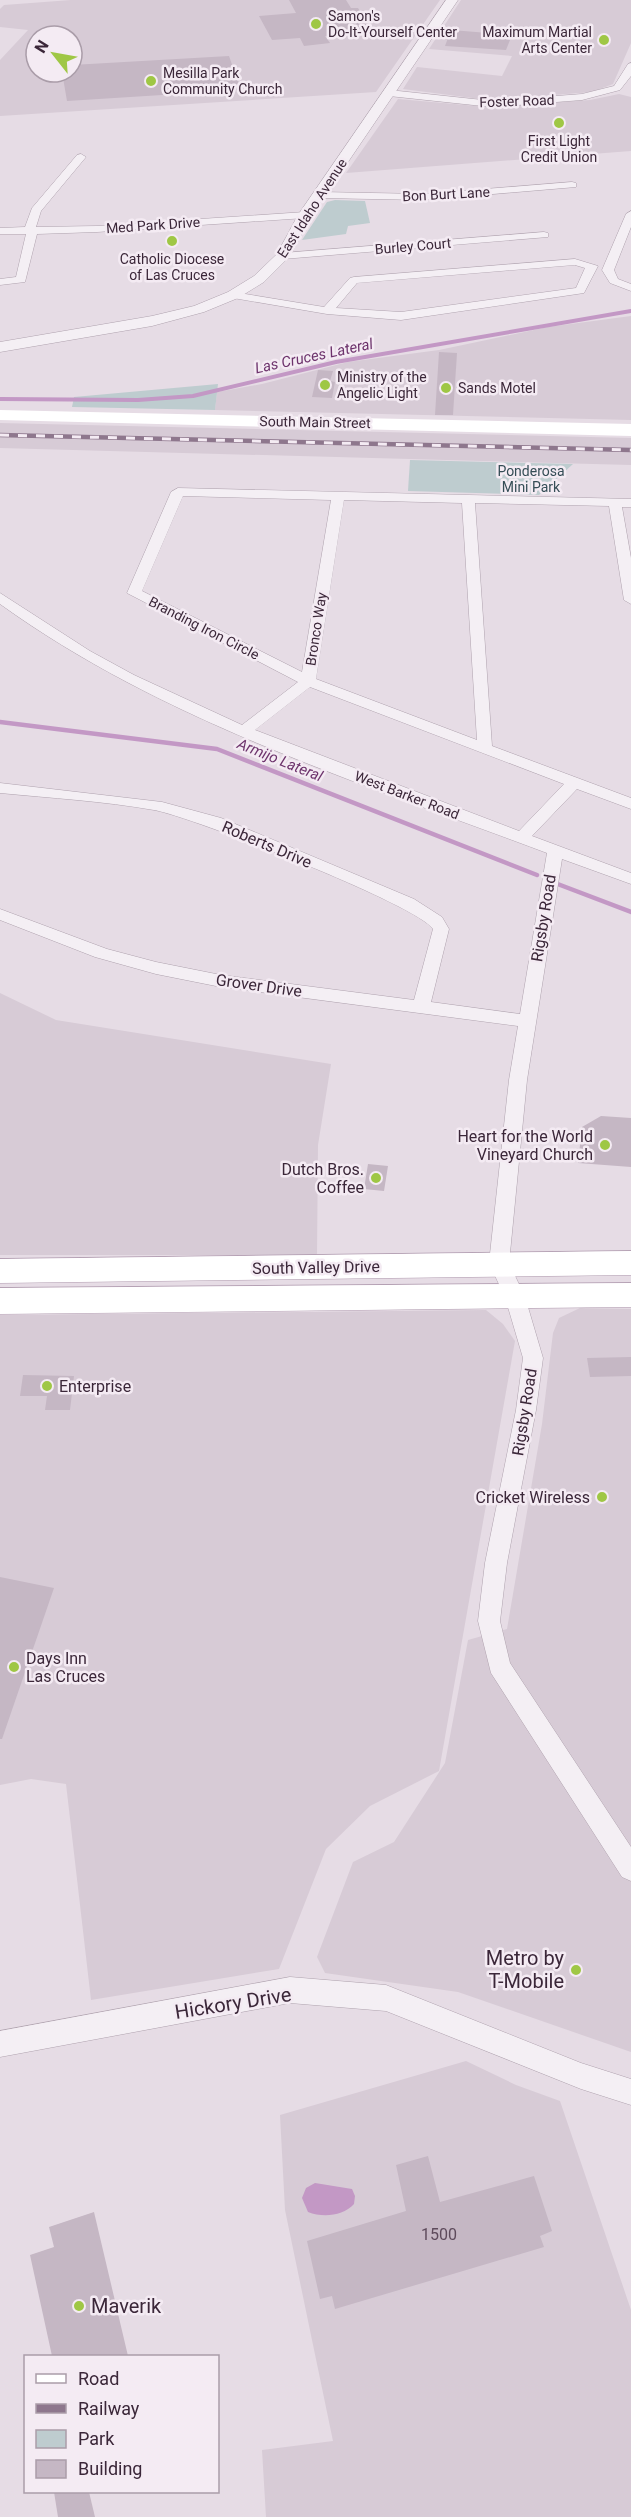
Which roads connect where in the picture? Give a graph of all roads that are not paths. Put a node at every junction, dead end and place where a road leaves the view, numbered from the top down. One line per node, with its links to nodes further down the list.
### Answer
1 (452, 0): 3 (street, East Idaho Avenue)
2 (631, 66): 3 (street, Foster Road)
3 (389, 93): 6 (street, East Idaho Avenue)
4 (81, 157): 10 (street)
5 (572, 185): 6 (street, Bon Burt Lane)
6 (320, 195): 8 (street, East Idaho Avenue)
7 (631, 214): 14 (street)
8 (305, 215): 10 (street, Med Park Drive); 12 (street, East Idaho Avenue)
9 (0, 231): 10 (street, Med Park Drive)
10 (32, 232): 13 (street)
11 (544, 235): 12 (street, Burley Court)
12 (283, 256): 15 (street, East Idaho Avenue)
13 (0, 282)
14 (631, 288)
15 (233, 296): 16 (street); 17 (street, East Idaho Avenue)
16 (327, 311): 16 (street)
17 (0, 347)
18 (0, 415): 19 (main road, South Main Street)
19 (631, 430)
20 (338, 496): 21 (street, Branding Iron Circle); 26 (street, Bronco Way); 26 (street, Branding Iron Circle)
21 (468, 500): 22 (street, Branding Iron Circle); 28 (street)
22 (615, 503): 23 (street, Branding Iron Circle); 25 (street)
23 (631, 503)
24 (0, 597): 27 (street, West Barker Road)
25 (631, 600)
26 (308, 681): 27 (street, Bronco Way); 28 (street, Branding Iron Circle)
27 (243, 732): 32 (street, West Barker Road)
28 (485, 748): 29 (street, Branding Iron Circle)
29 (574, 783): 31 (street, Branding Iron Circle); 32 (street)
30 (0, 788): 36 (street, Roberts Drive)
31 (631, 804)
32 (521, 838): 33 (street, West Barker Road)
33 (555, 850): 34 (street, West Barker Road); 37 (street, Rigsby Road)
34 (631, 879)
35 (0, 914): 36 (street, Grover Drive)
36 (421, 1006): 37 (street, Grover Drive)
37 (527, 1021): 38 (street, Rigsby Road)
38 (499, 1263): 39 (main road, South Valley Drive); 40 (main road, South Valley Drive); 42 (street, Rigsby Road)
39 (631, 1263)
40 (0, 1271)
41 (631, 1295): 42 (main road, South Valley Drive)
42 (515, 1298): 43 (main road, South Valley Drive); 44 (street, Rigsby Road)
43 (0, 1300)
44 (631, 1869)
45 (0, 2044): 46 (street, Hickory Drive)
46 (629, 2090)

